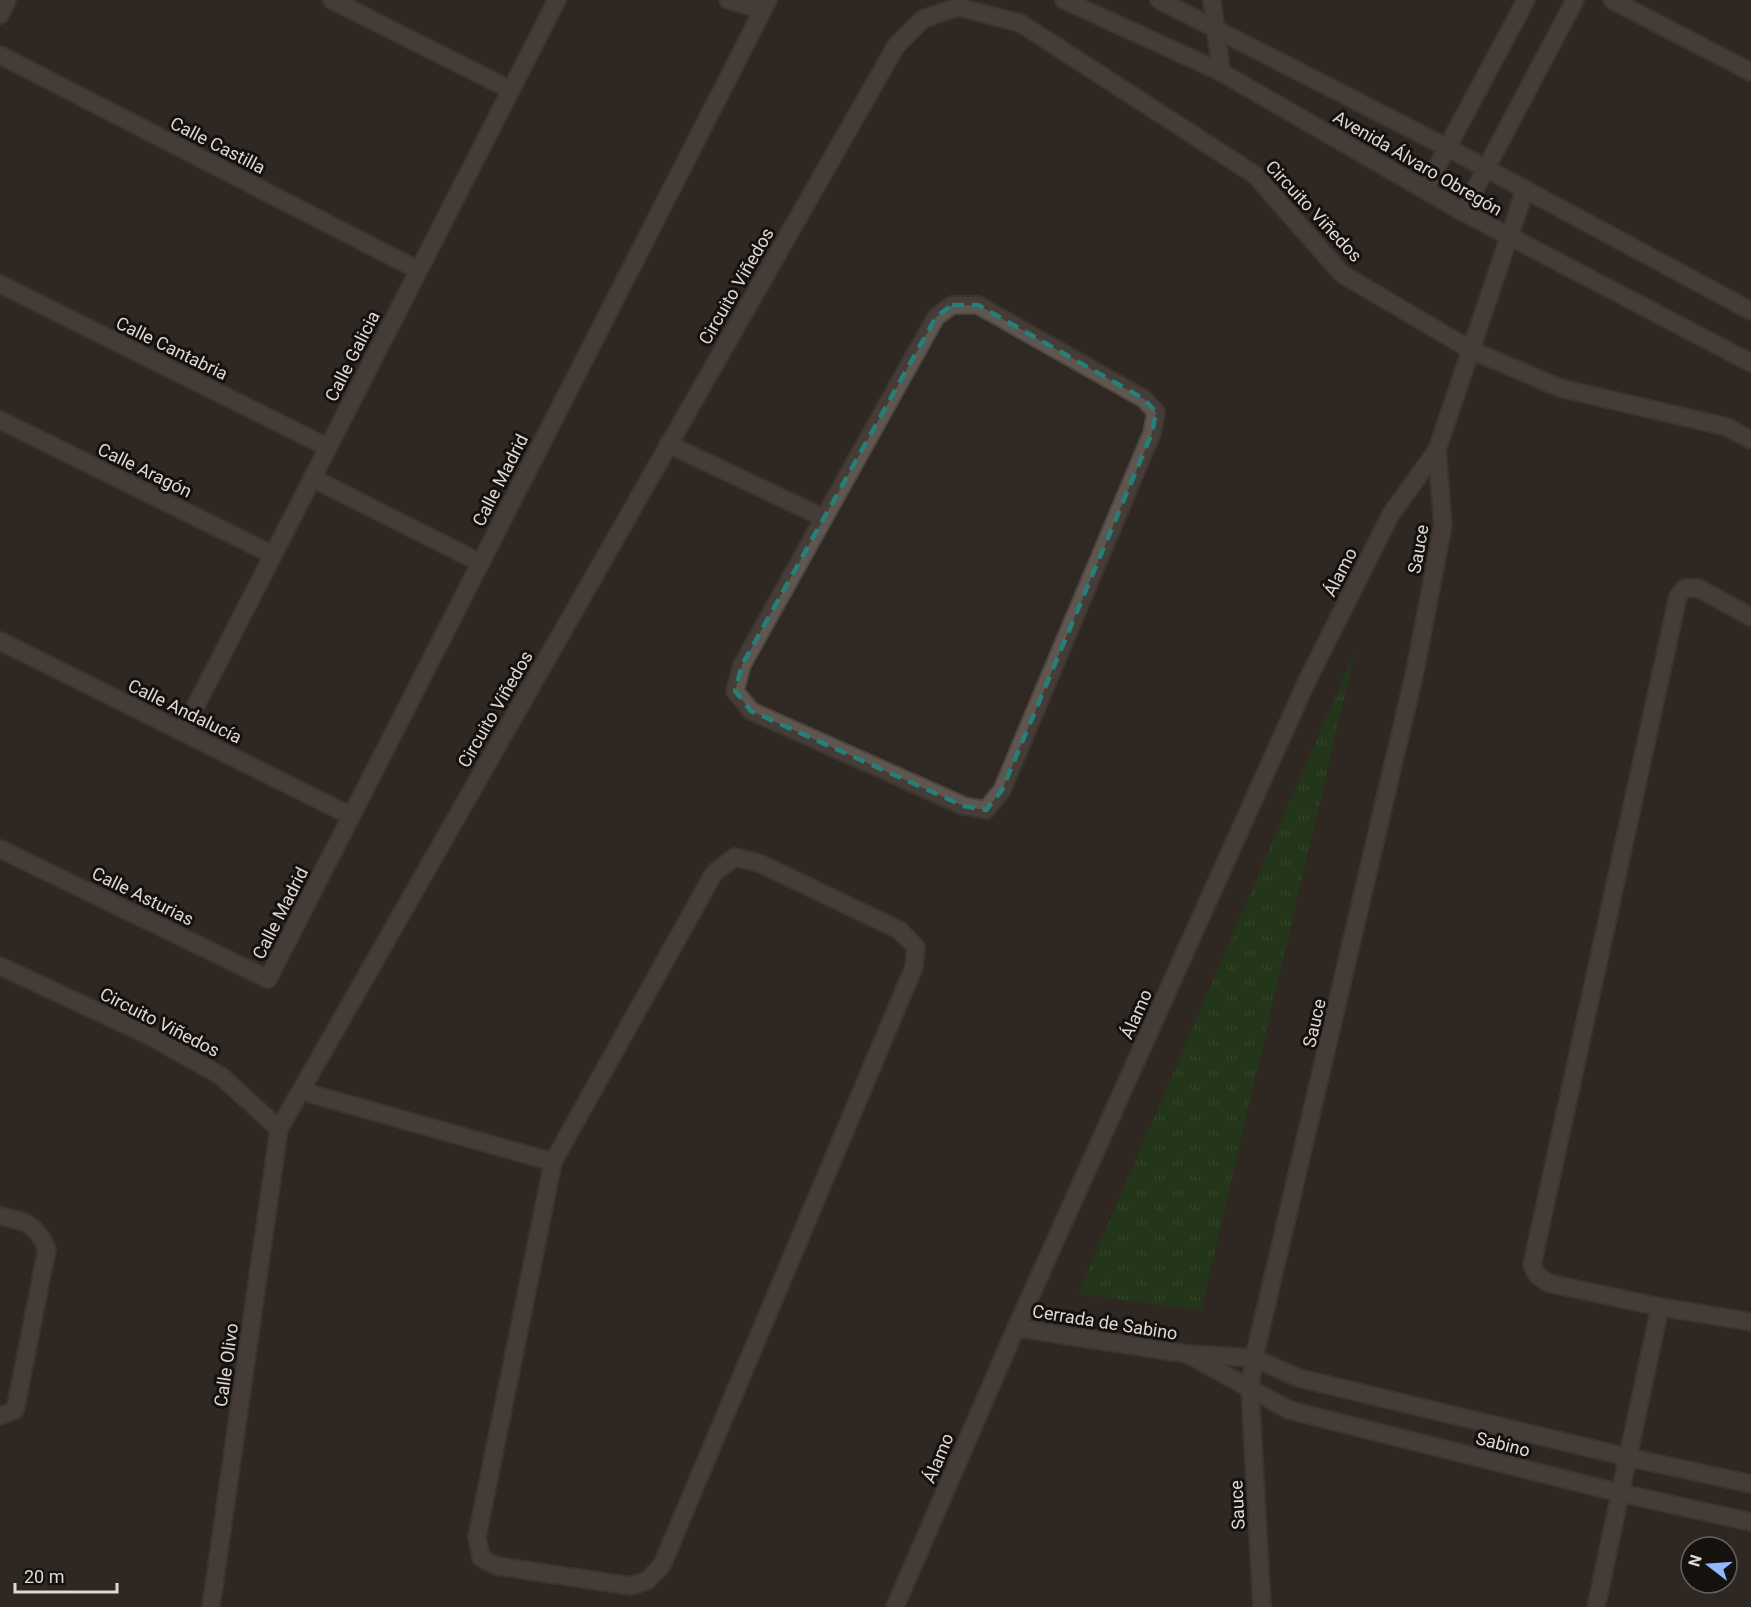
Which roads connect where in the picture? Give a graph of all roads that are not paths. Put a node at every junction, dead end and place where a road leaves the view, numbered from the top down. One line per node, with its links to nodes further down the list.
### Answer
1 (8, 0): 12 (street)
2 (332, 0): 17 (street)
3 (557, 0): 17 (street, Calle Galicia)
4 (728, 0): 11 (street)
5 (1064, 0): 15 (street, Avenida Álvaro Obregón)
6 (1159, 0): 13 (street, Avenida Álvaro Obregón)
7 (1212, 0): 13 (street)
8 (1526, 0): 18 (street)
9 (1575, 0): 19 (street)
10 (1612, 0): 16 (street)
11 (765, 5): 37 (street, Calle Madrid)
12 (0, 15)
13 (1218, 30): 15 (street); 18 (street, Avenida Álvaro Obregón)
14 (0, 55): 24 (street, Calle Castilla)
15 (1221, 72): 20 (street, Avenida Álvaro Obregón)
16 (1751, 72)
17 (511, 90): 24 (street, Calle Galicia)
18 (1448, 148): 19 (street, Avenida Álvaro Obregón); 20 (street)
19 (1485, 170): 21 (street, Avenida Álvaro Obregón); 22 (street)
20 (1425, 189): 22 (street, Avenida Álvaro Obregón)
21 (1525, 190): 23 (street); 26 (street, Avenida Álvaro Obregón)
22 (1463, 212): 23 (street, Avenida Álvaro Obregón)
23 (1507, 236): 27 (street); 28 (street, Avenida Álvaro Obregón)
24 (418, 270): 32 (street, Calle Galicia)
25 (0, 285): 32 (street, Calle Cantabria)
26 (1751, 311)
27 (1472, 350): 30 (street, Circuito Viñedos); 31 (street, Circuito Viñedos); 33 (street)
28 (1751, 363)
29 (0, 420): 36 (street, Calle Aragón)
30 (1751, 440)
31 (668, 444): 35 (street); 45 (street, Circuito Viñedos)
32 (327, 447): 34 (street, Calle Galicia)
33 (1437, 450): 51 (street, Álamo); 53 (street, Sauce)
34 (312, 478): 36 (street, Calle Galicia); 37 (street)
35 (822, 517): 35 (street)
36 (273, 555): 40 (street, Calle Galicia)
37 (479, 562): 41 (street, Calle Madrid)
38 (1751, 617): 49 (street)
39 (0, 641): 40 (street, Calle Andalucía)
40 (183, 731): 41 (street, Calle Andalucía)
41 (351, 816): 44 (street, Calle Madrid)
42 (0, 849): 44 (street, Calle Asturias)
43 (0, 966): 46 (street, Circuito Viñedos)
44 (268, 979)
45 (301, 1090): 46 (street, Circuito Viñedos); 47 (street)
46 (279, 1129): 60 (street, Calle Olivo)
47 (553, 1162): 47 (street)
48 (0, 1216): 55 (street)
49 (1660, 1307): 50 (street); 56 (street)
50 (1751, 1322)
51 (1016, 1328): 52 (street, Cerrada de Sabino); 61 (street, Álamo)
52 (1188, 1354): 53 (street, Cerrada de Sabino); 54 (street, Cerrada de Sabino)
53 (1254, 1358): 54 (street, Sauce); 56 (street, Sabino)
54 (1250, 1388): 58 (street, Sabino); 62 (street, Sauce)
55 (0, 1416)
56 (1627, 1457): 57 (street, Sabino); 58 (street)
57 (1751, 1484)
58 (1620, 1493): 59 (street, Sabino); 63 (street)
59 (1751, 1522)
60 (211, 1607)
61 (895, 1607)
62 (1262, 1607)
63 (1596, 1607)

